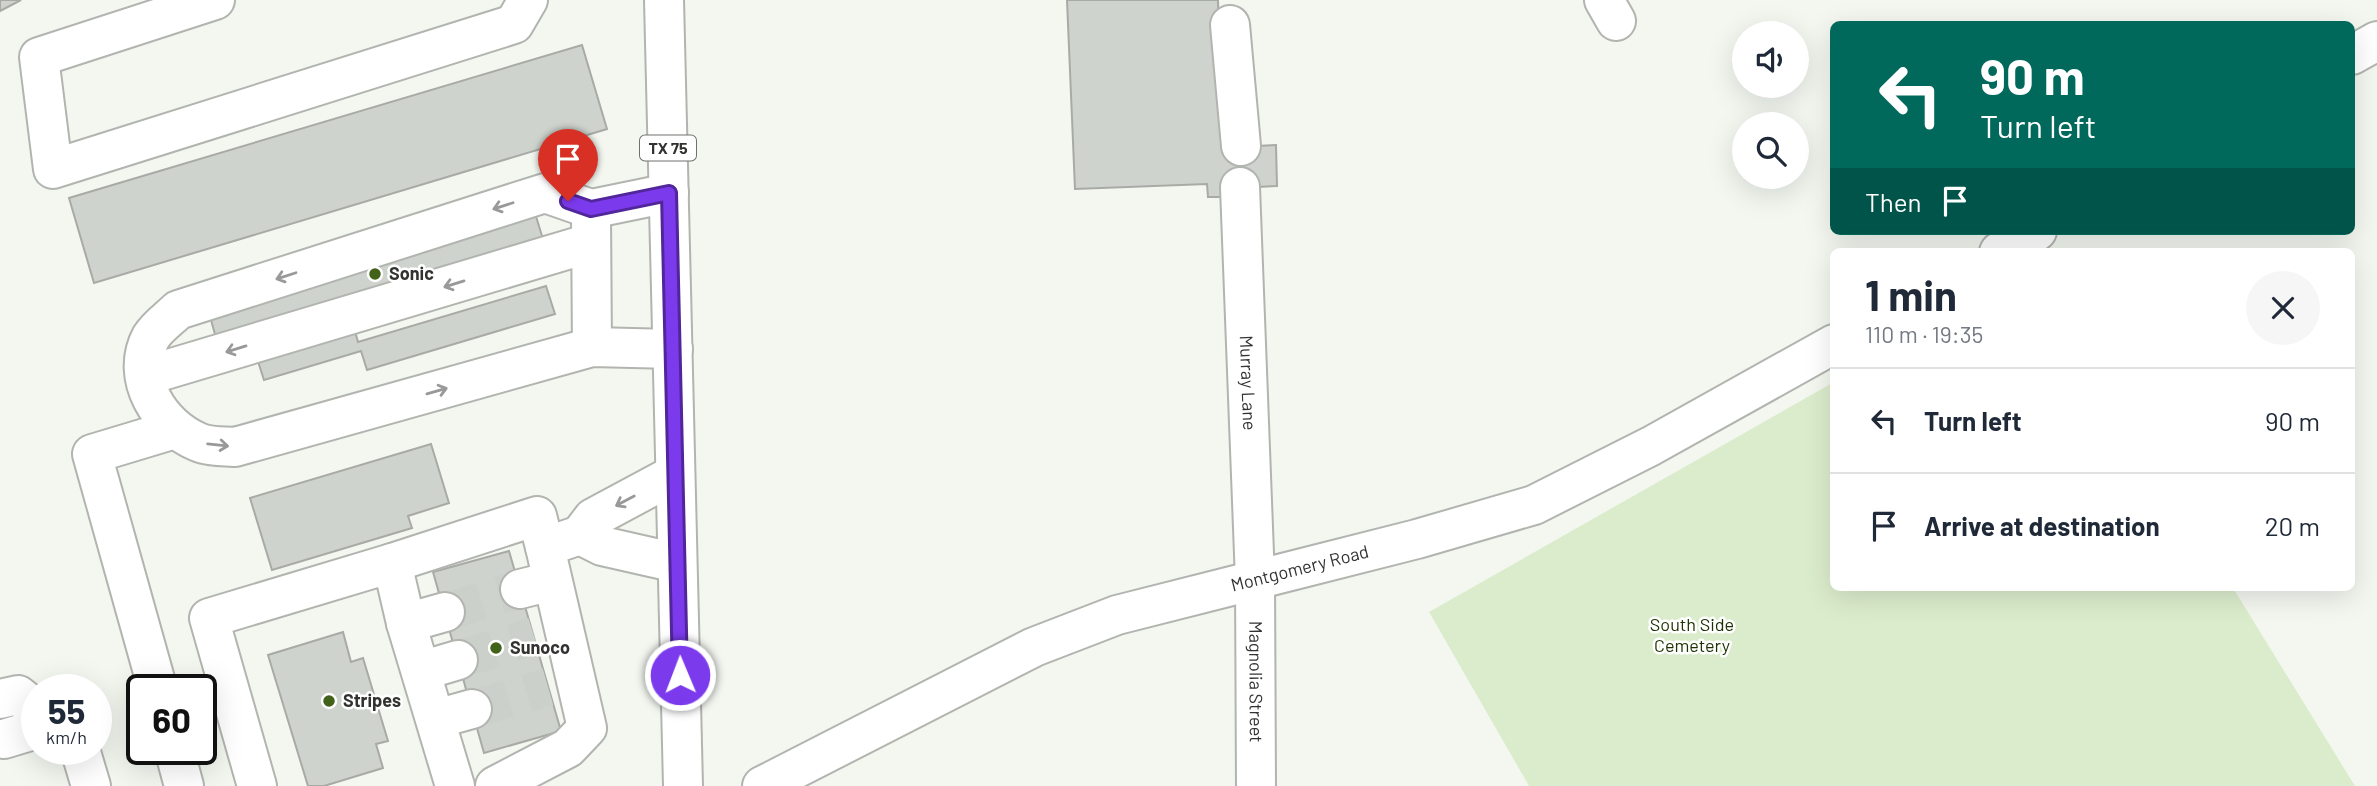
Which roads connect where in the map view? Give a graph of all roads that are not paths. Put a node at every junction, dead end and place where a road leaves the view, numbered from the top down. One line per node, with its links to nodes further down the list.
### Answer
1 (215, 0): 2 (street)
2 (528, 0)
3 (664, 0): 9 (street, TX 75)
4 (1230, 25): 7 (street)
5 (2377, 41): 6 (street)
6 (2355, 53)
7 (1241, 146)
8 (1240, 187): 22 (street, Murray Lane)
9 (669, 193): 10 (street); 15 (street, TX 75)
10 (591, 226): 14 (street); 16 (street, one-way to 16); 16 (street, one-way to 16)
11 (2030, 235): 12 (street)
12 (2006, 248)
13 (1830, 346): 22 (street, Montgomery Road)
14 (592, 347): 15 (street); 17 (street, one-way to 14)
15 (673, 349): 18 (street, TX 75)
16 (145, 376): 17 (street)
17 (175, 429): 27 (street)
18 (676, 474): 20 (street, one-way to 20); 21 (street, TX 75)
19 (392, 563): 20 (street); 24 (street); 36 (street)
20 (549, 563): 21 (street); 38 (street)
21 (677, 563): 39 (street, TX 75)
22 (1255, 579): 40 (street, Montgomery Road); 41 (street, Magnolia Street)
23 (445, 612): 24 (street)
24 (406, 623): 26 (street)
25 (458, 660): 26 (street)
26 (421, 671): 31 (street)
27 (154, 674)
28 (21, 697): 29 (street)
29 (0, 699)
30 (472, 709): 31 (street)
31 (436, 719): 37 (street)
32 (84, 765): 34 (street)
33 (178, 765): 35 (street)
34 (91, 786)
35 (184, 786)
36 (257, 786)
37 (455, 786)
38 (495, 786)
39 (683, 786)
40 (762, 786)
41 (1256, 786)

